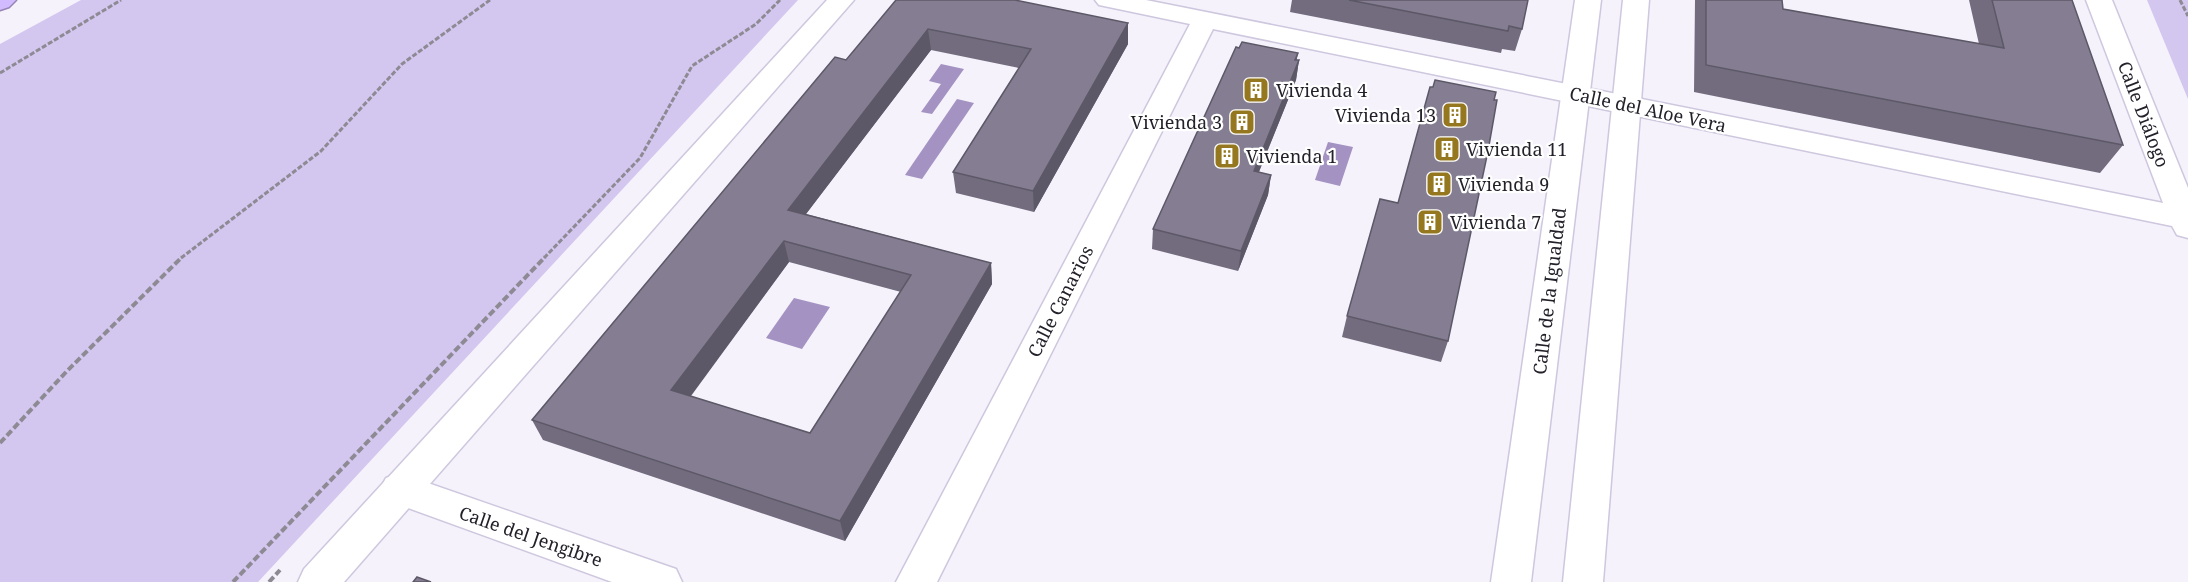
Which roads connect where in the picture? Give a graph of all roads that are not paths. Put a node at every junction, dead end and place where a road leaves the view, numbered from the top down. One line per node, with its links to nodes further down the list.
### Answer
1 (841, 0): 10 (street)
2 (1108, 0): 6 (street, Calle del Aloe Vera)
3 (1588, 0): 7 (street, Calle de la Igualdad)
4 (1636, 0): 8 (street)
5 (2099, 0): 9 (street, Calle Diálogo)
6 (1205, 20): 7 (street, Calle del Aloe Vera); 13 (street, Calle Canarios)
7 (1576, 94): 8 (street, Calle del Aloe Vera); 14 (street, Calle de la Igualdad)
8 (1625, 105): 9 (street, Calle del Aloe Vera); 15 (street)
9 (2187, 221)
10 (399, 489): 11 (street); 12 (street, Calle del Jengibre)
11 (318, 582)
12 (662, 582)
13 (916, 582)
14 (1511, 582)
15 (1583, 582)

